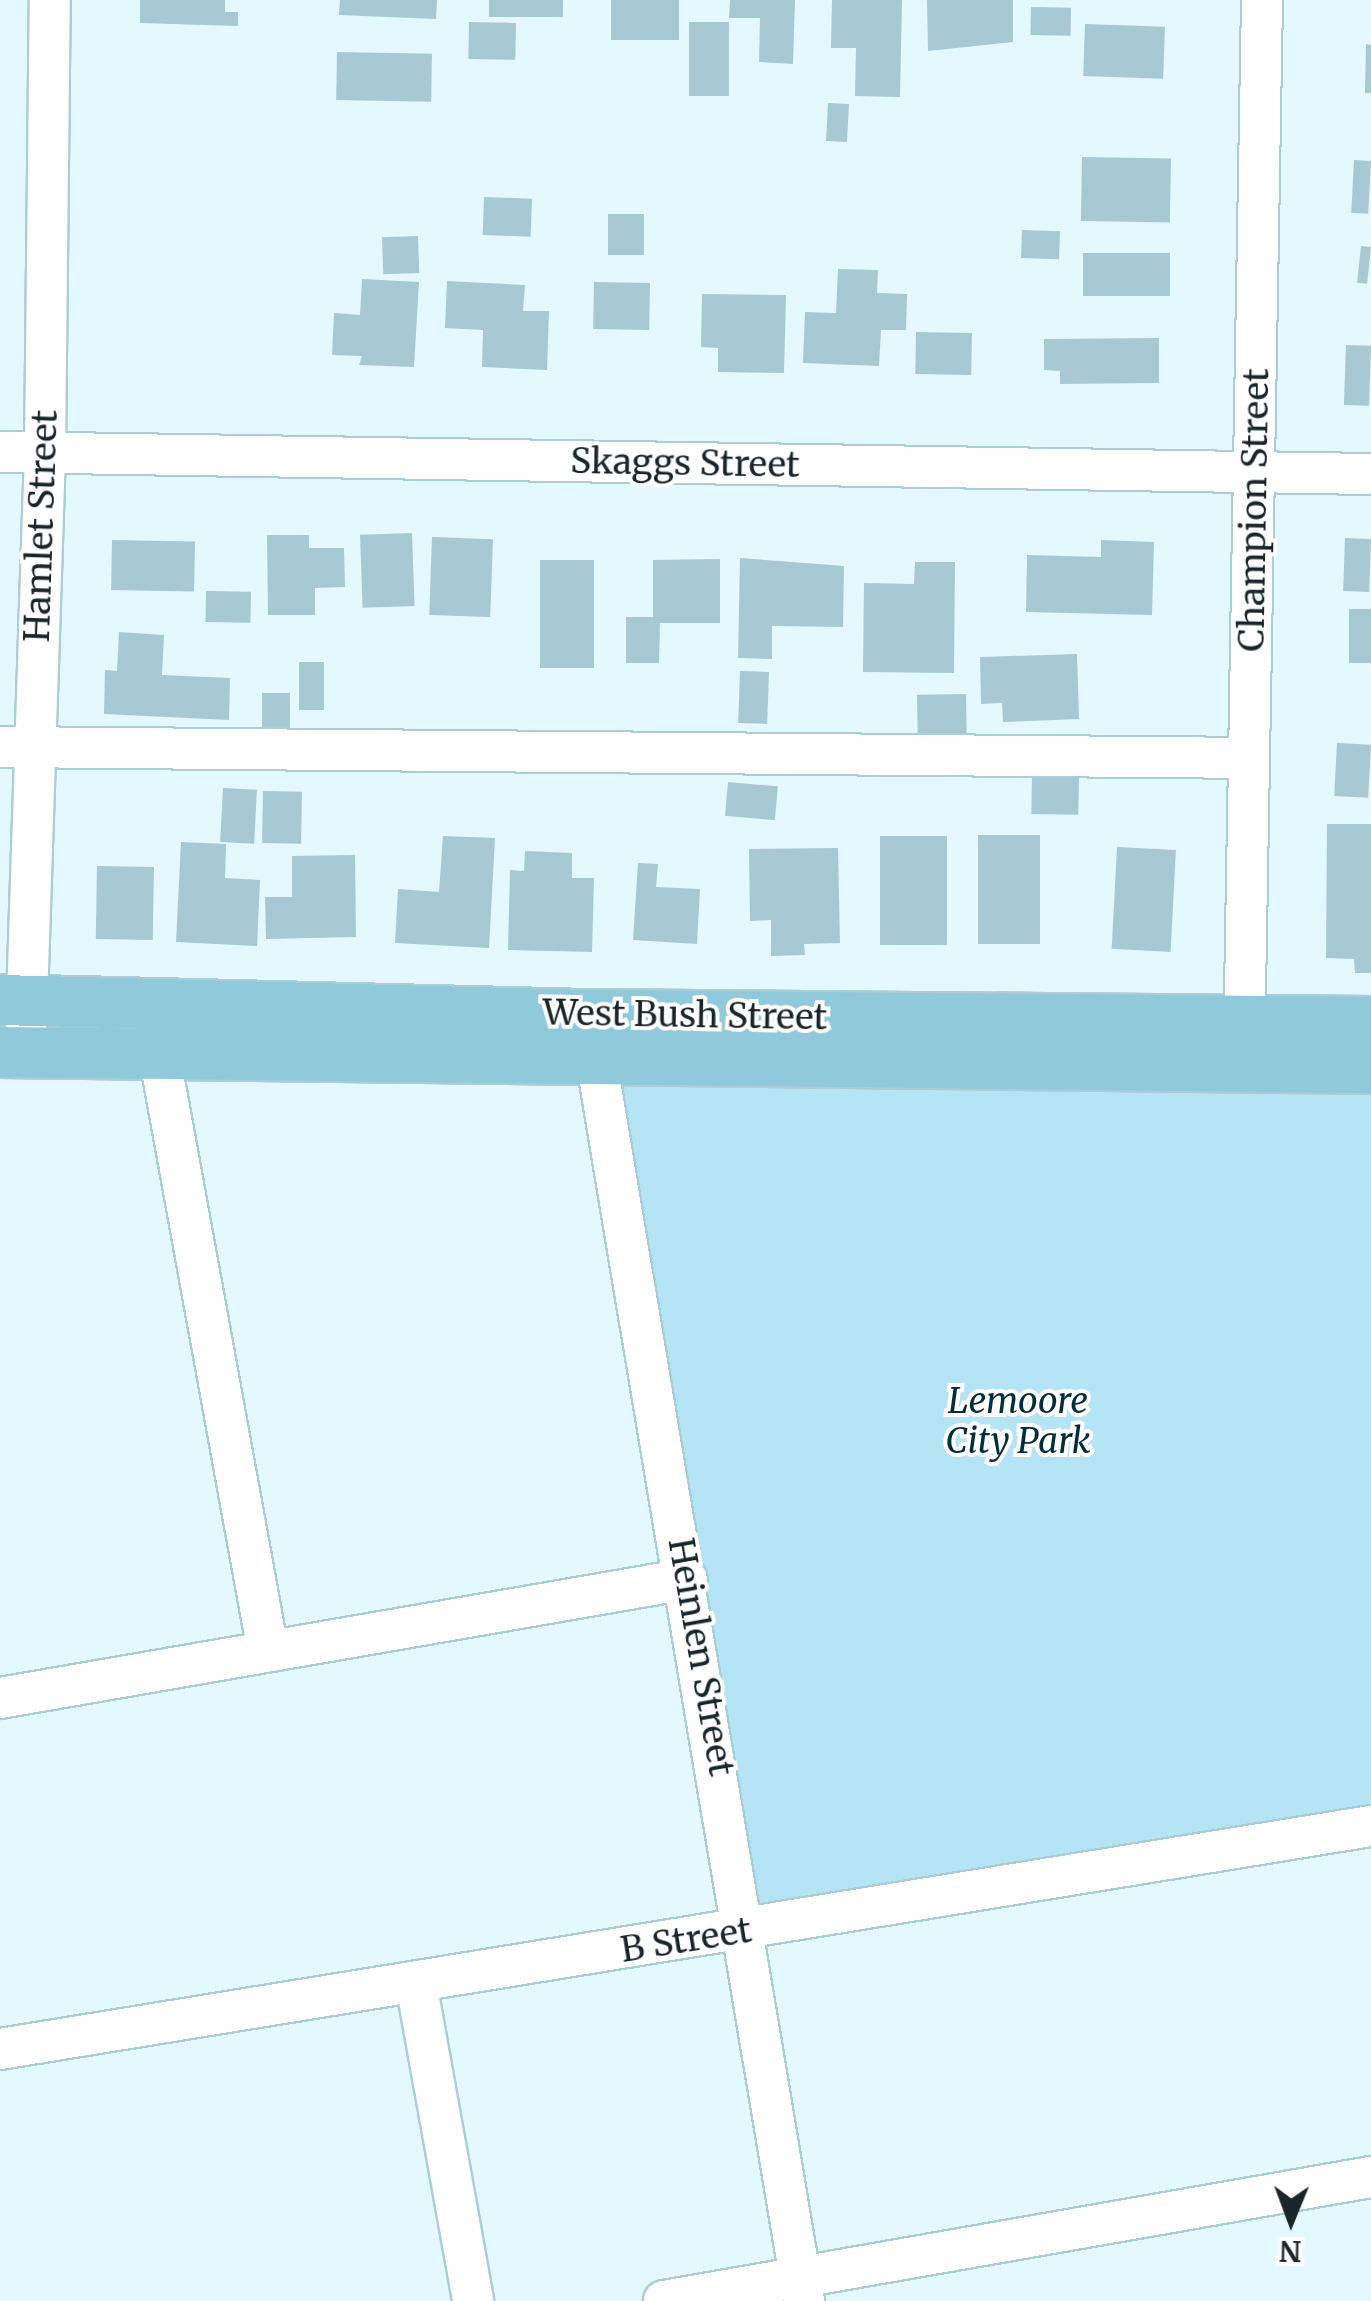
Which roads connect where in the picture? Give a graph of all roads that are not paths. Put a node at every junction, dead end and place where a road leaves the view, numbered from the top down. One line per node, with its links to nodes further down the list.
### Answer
1 (50, 0): 4 (street, Hamlet Street)
2 (1262, 0): 5 (street, Champion Street)
3 (0, 452): 4 (street, Skaggs Street)
4 (45, 453): 5 (street, Skaggs Street); 7 (street, Hamlet Street)
5 (1255, 472): 6 (street, Skaggs Street); 8 (street, Champion Street)
6 (1371, 474)
7 (17, 747): 8 (street); 9 (street, Hamlet Street)
8 (1249, 758): 12 (street, Champion Street)
9 (13, 1000): 10 (main road, West Bush Street); 13 (street, Hamlet Street)
10 (588, 1016): 12 (main road, West Bush Street); 15 (street, Heinlen Street)
11 (1371, 1022): 12 (main road, West Bush Street)
12 (1244, 1043): 15 (main road, West Bush Street); 16 (main road, West Bush Street)
13 (13, 1052): 14 (main road, West Bush Street)
14 (160, 1053): 15 (main road, West Bush Street); 18 (street)
15 (600, 1064): 17 (street, Heinlen Street)
16 (1371, 1068)
17 (688, 1579): 18 (street); 21 (street, Heinlen Street)
18 (268, 1652): 19 (street)
19 (0, 1698)
20 (1371, 1826): 21 (street, B Street)
21 (747, 1930): 22 (street, B Street); 25 (street, Heinlen Street)
22 (416, 1983): 23 (street, B Street); 26 (street)
23 (0, 2049)
24 (1371, 2177): 25 (street)
25 (802, 2288): 27 (street)
26 (474, 2301)
27 (664, 2301)

